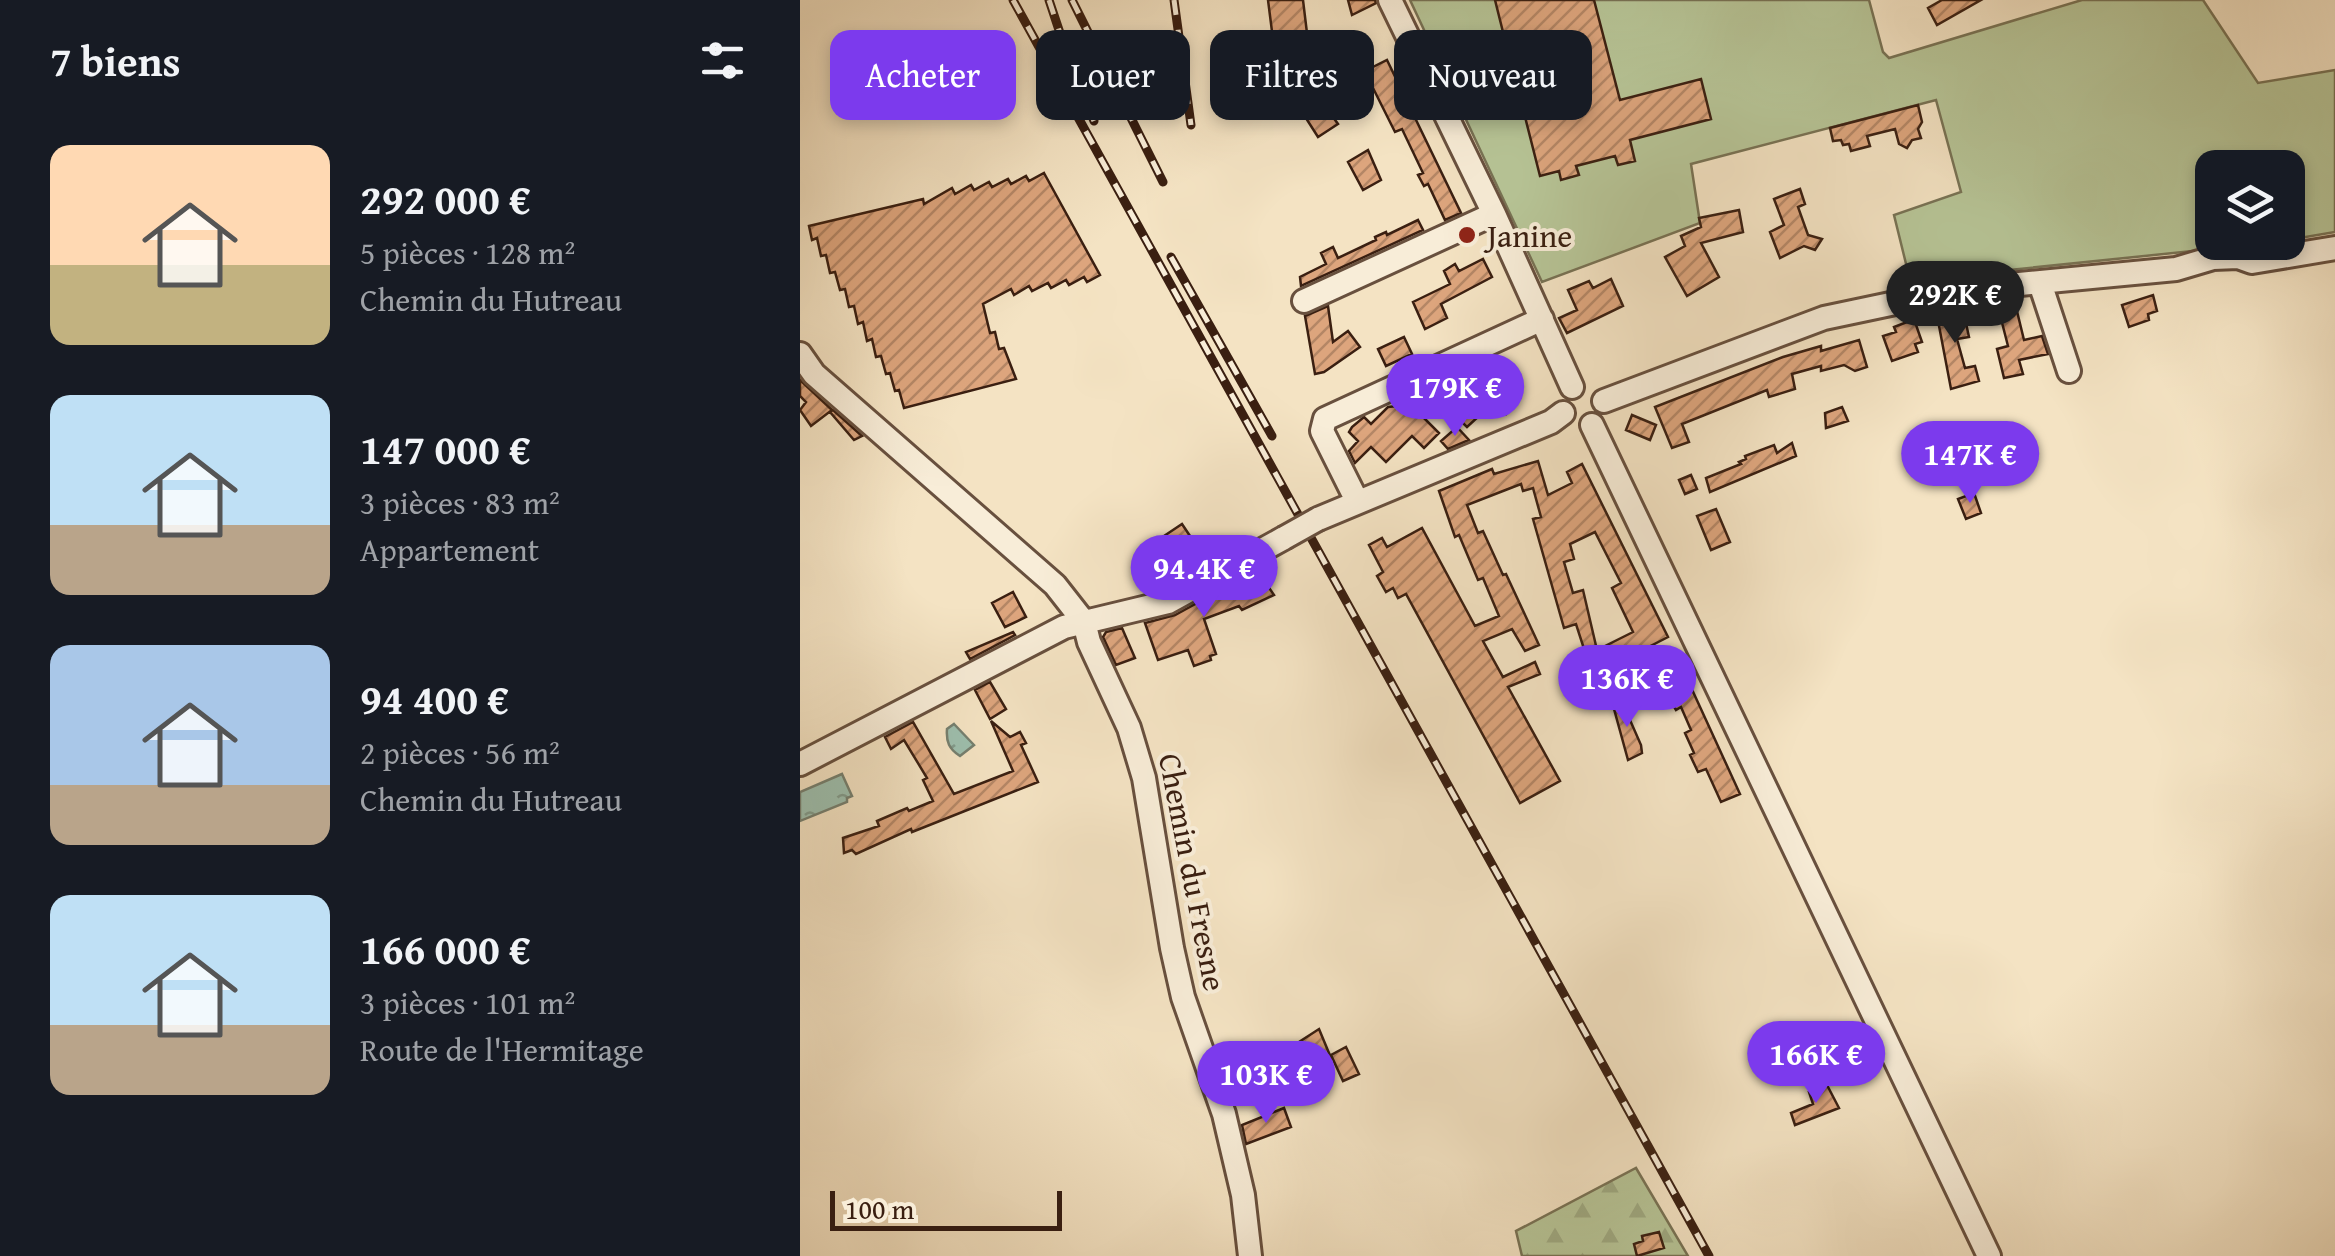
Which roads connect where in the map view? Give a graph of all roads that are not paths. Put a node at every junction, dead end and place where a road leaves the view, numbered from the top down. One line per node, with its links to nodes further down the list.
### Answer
1 (1390, 0): 2 (street)
2 (1494, 214): 5 (street); 6 (street)
3 (2335, 248): 4 (street)
4 (2040, 283): 8 (street); 10 (street)
5 (1304, 301)
6 (1542, 319): 9 (street); 13 (street)
7 (800, 354): 14 (street, Chemin du Fresne)
8 (2068, 371)
9 (1572, 387): 10 (street); 11 (street)
10 (1604, 401): 12 (street)
11 (1563, 413): 12 (street); 13 (street)
12 (1592, 425): 17 (street)
13 (1357, 501): 14 (street, bridge)
14 (1084, 622): 15 (street); 16 (street, Chemin du Fresne)
15 (800, 764)
16 (1250, 1256)
17 (1989, 1256)

